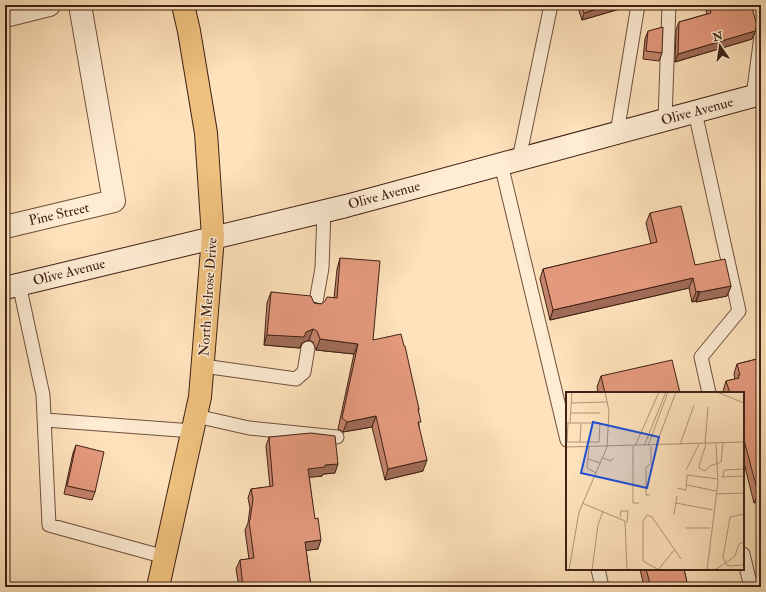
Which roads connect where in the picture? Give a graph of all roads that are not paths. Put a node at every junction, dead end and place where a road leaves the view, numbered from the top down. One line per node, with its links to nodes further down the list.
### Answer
1 (49, 5): 7 (main road)
2 (80, 5): 15 (main road, Pine Street)
3 (183, 5): 16 (main road, North Melrose Drive)
4 (551, 5): 13 (lane)
5 (638, 5): 12 (lane)
6 (670, 5): 11 (lane)
7 (5, 16)
8 (761, 36): 9 (lane)
9 (757, 95): 10 (main road, Olive Avenue)
10 (695, 112): 11 (main road, Olive Avenue); 21 (lane)
11 (665, 120): 12 (main road, Olive Avenue)
12 (617, 133): 13 (main road, Olive Avenue)
13 (510, 161): 14 (main road, Olive Avenue); 24 (lane)
14 (324, 211): 16 (main road, Olive Avenue); 18 (lane)
15 (5, 227)
16 (213, 237): 17 (main road, Olive Avenue); 20 (main road, North Melrose Drive)
17 (12, 286): 22 (lane)
18 (315, 307)
19 (308, 348): 20 (lane)
20 (203, 366): 23 (main road, North Melrose Drive)
21 (708, 392)
22 (45, 420): 23 (lane); 26 (lane)
23 (194, 424): 25 (lane); 26 (main road, North Melrose Drive)
24 (566, 435)
25 (337, 436)
26 (165, 557): 29 (main road, North Melrose Drive)
27 (744, 559): 31 (lane)
28 (598, 570): 30 (lane)
29 (158, 587)
30 (602, 587)
31 (750, 587)

